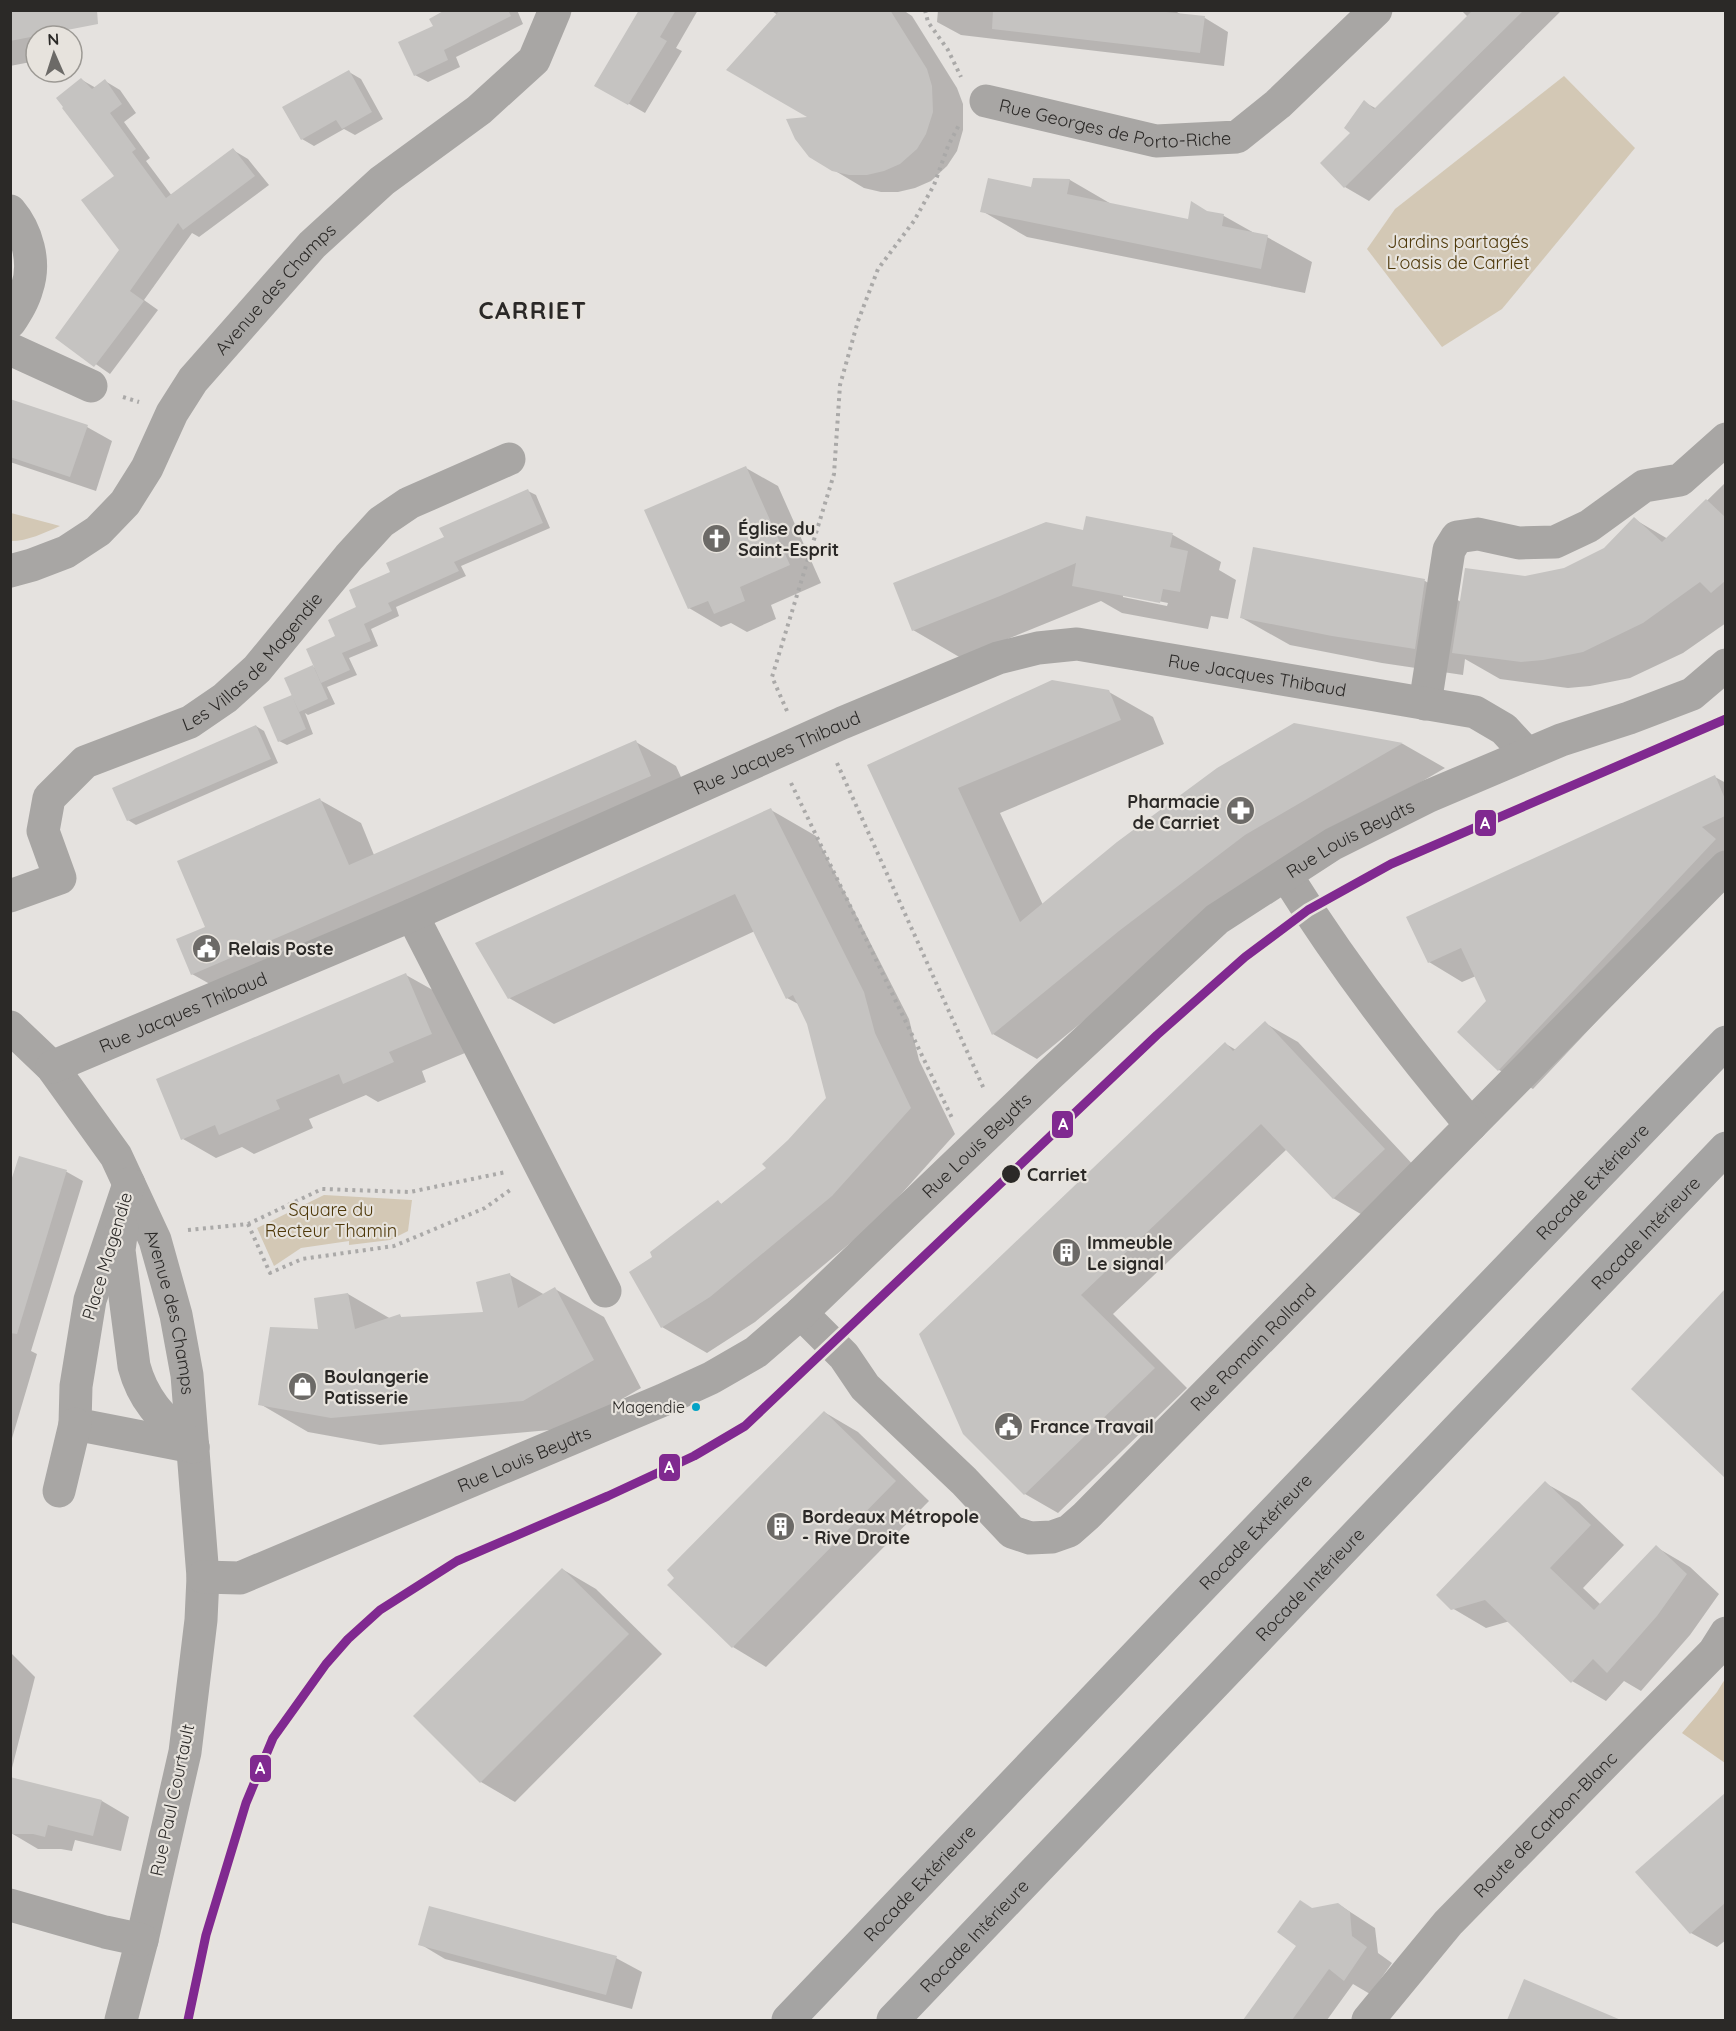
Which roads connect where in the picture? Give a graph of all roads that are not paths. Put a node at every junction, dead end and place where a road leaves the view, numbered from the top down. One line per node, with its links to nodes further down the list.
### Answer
1 (555, 10): 10 (street, Avenue des Champs)
2 (1358, 16): 3 (street, Rue Georges de Porto-Riche)
3 (971, 99)
4 (10, 211): 5 (street)
5 (10, 322)
6 (10, 349): 7 (street)
7 (91, 386)
8 (1725, 439): 12 (street)
9 (509, 459): 16 (street, Les Villas de Magendie)
10 (10, 570)
11 (1725, 665): 13 (street, Rue Louis Beydts)
12 (1425, 704): 13 (street, Rue Jacques Thibaud); 17 (street, Rue Jacques Thibaud)
13 (1527, 754): 15 (street, Rue Louis Beydts)
14 (1725, 867): 21 (street, Rue Romain Rolland)
15 (1286, 875): 21 (street); 25 (street, Rue Louis Beydts)
16 (10, 896)
17 (412, 915): 20 (street, Rue Jacques Thibaud); 24 (street)
18 (10, 1027): 20 (street, Avenue des Champs)
19 (1725, 1042): 34 (highway, Rocade Extérieure)
20 (52, 1067): 23 (street, Avenue des Champs)
21 (1471, 1125): 25 (street, Rue Romain Rolland)
22 (1725, 1148): 35 (highway, Rocade Intérieure)
23 (129, 1184): 26 (street, Place Magendie); 27 (street, Avenue des Champs); 27 (street, Avenue des Champs)
24 (605, 1291)
25 (801, 1313): 29 (street, Rue Louis Beydts)
26 (75, 1424): 27 (street); 28 (street, Place Magendie)
27 (193, 1446): 29 (street, Avenue des Champs)
28 (59, 1491)
29 (203, 1577): 32 (street, Rue Paul Courtault)
30 (1725, 1633): 36 (street, Route de Carbon-Blanc)
31 (10, 1905): 32 (street)
32 (142, 1940): 33 (street, Rue Paul Courtault)
33 (121, 2020)
34 (788, 2020)
35 (893, 2020)
36 (1368, 2020)

